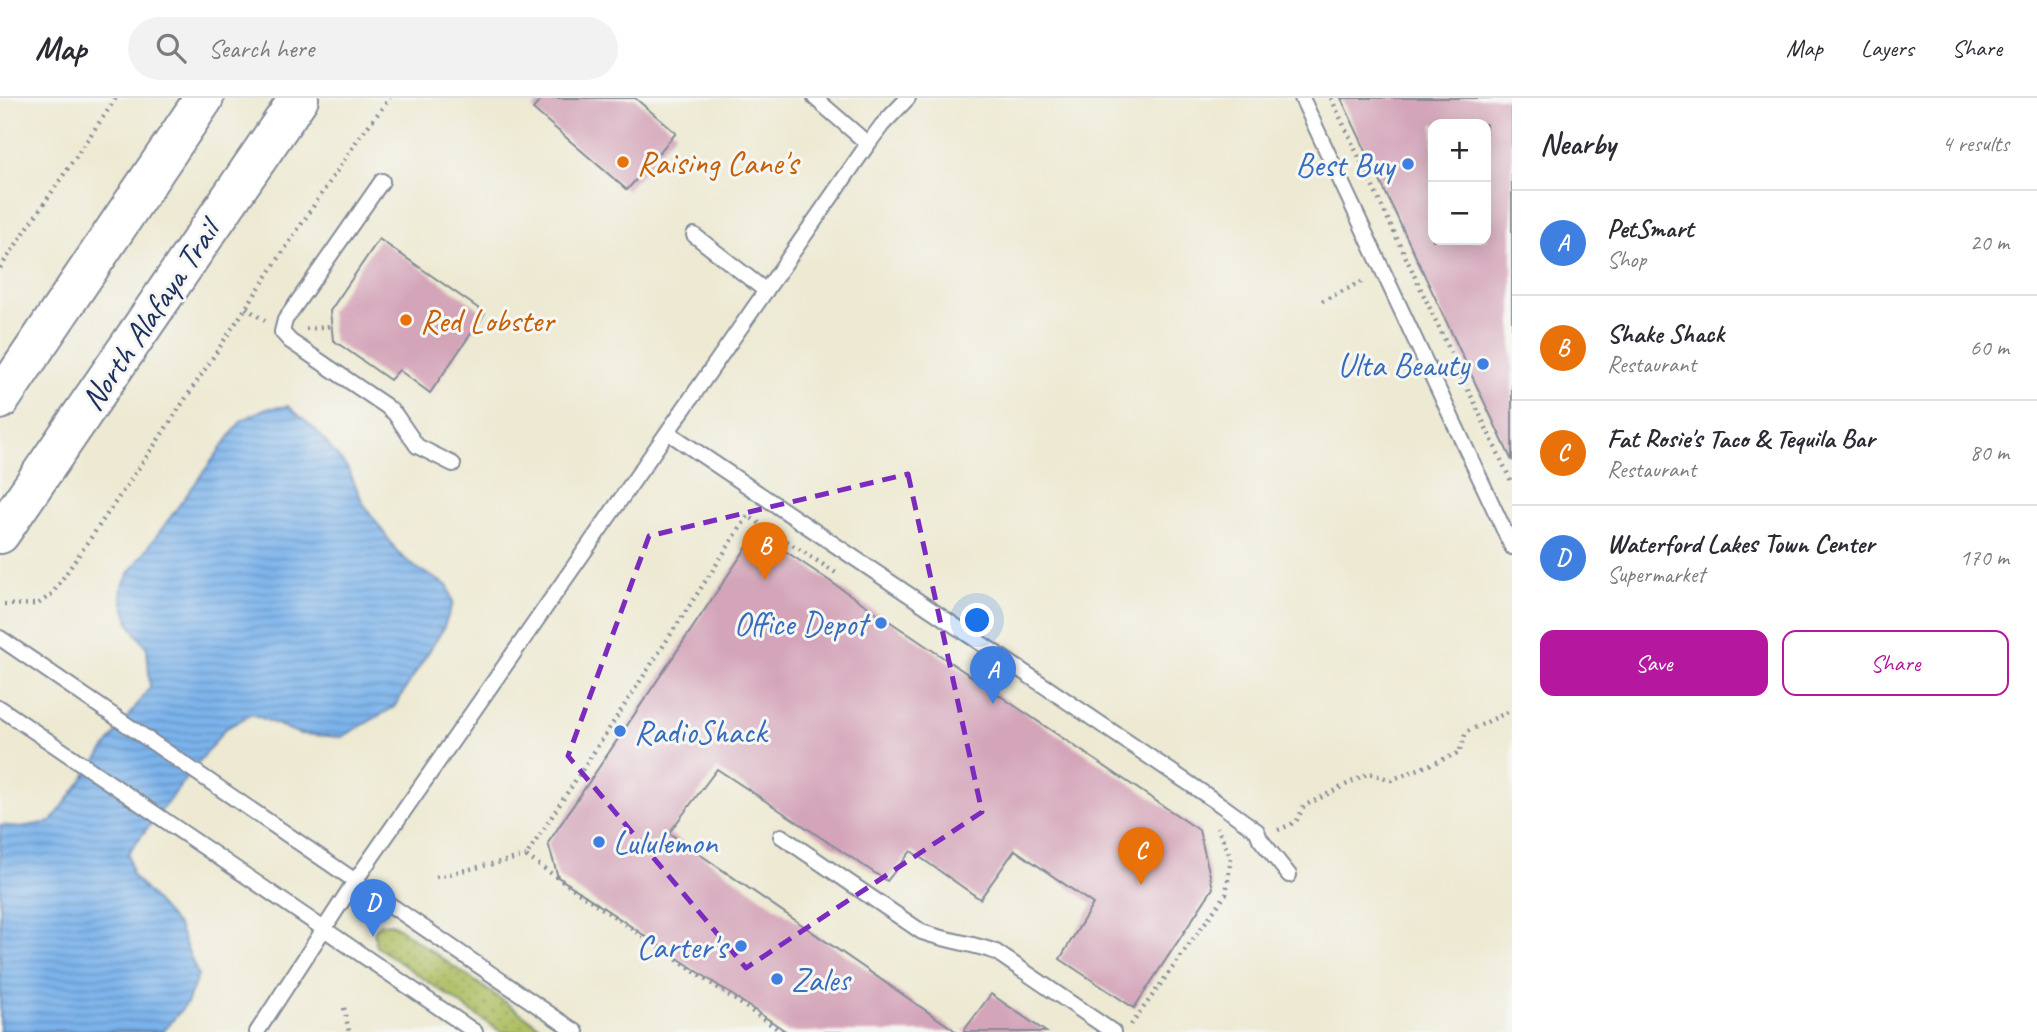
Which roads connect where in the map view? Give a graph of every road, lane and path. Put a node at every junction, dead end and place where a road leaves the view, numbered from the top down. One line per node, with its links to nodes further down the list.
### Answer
1 (116, 98): 12 (path)
2 (204, 98): 16 (main road)
3 (299, 98): 20 (main road, North Alafaya Trail)
4 (390, 98): 23 (path)
5 (815, 98): 9 (lane)
6 (1302, 98): 21 (lane)
7 (1331, 98): 19 (path)
8 (899, 101): 9 (lane)
9 (868, 144): 14 (lane)
10 (382, 181): 18 (lane)
11 (695, 235): 14 (lane)
12 (0, 268)
13 (1366, 280): 15 (path)
14 (766, 291): 17 (lane)
15 (1322, 301)
16 (0, 400)
17 (669, 433): 29 (lane); 34 (lane)
18 (453, 464)
19 (1512, 483)
20 (0, 534)
21 (1512, 548)
22 (841, 576): 30 (path)
23 (4, 605)
24 (0, 638): 34 (lane)
25 (0, 708): 35 (lane)
26 (1512, 710): 29 (path)
27 (1216, 824): 31 (path)
28 (781, 836): 42 (lane)
29 (1260, 839): 31 (path); 32 (lane)
30 (526, 856): 33 (path); 41 (path)
31 (1231, 858): 43 (path)
32 (1289, 876)
33 (436, 877)
34 (355, 881): 35 (lane); 40 (lane)
35 (324, 930): 37 (lane); 39 (lane)
36 (344, 1008): 38 (path)
37 (257, 1032)
38 (349, 1032)
39 (475, 1032)
40 (576, 1032)
41 (782, 1032)
42 (1113, 1032)
43 (1127, 1032)

